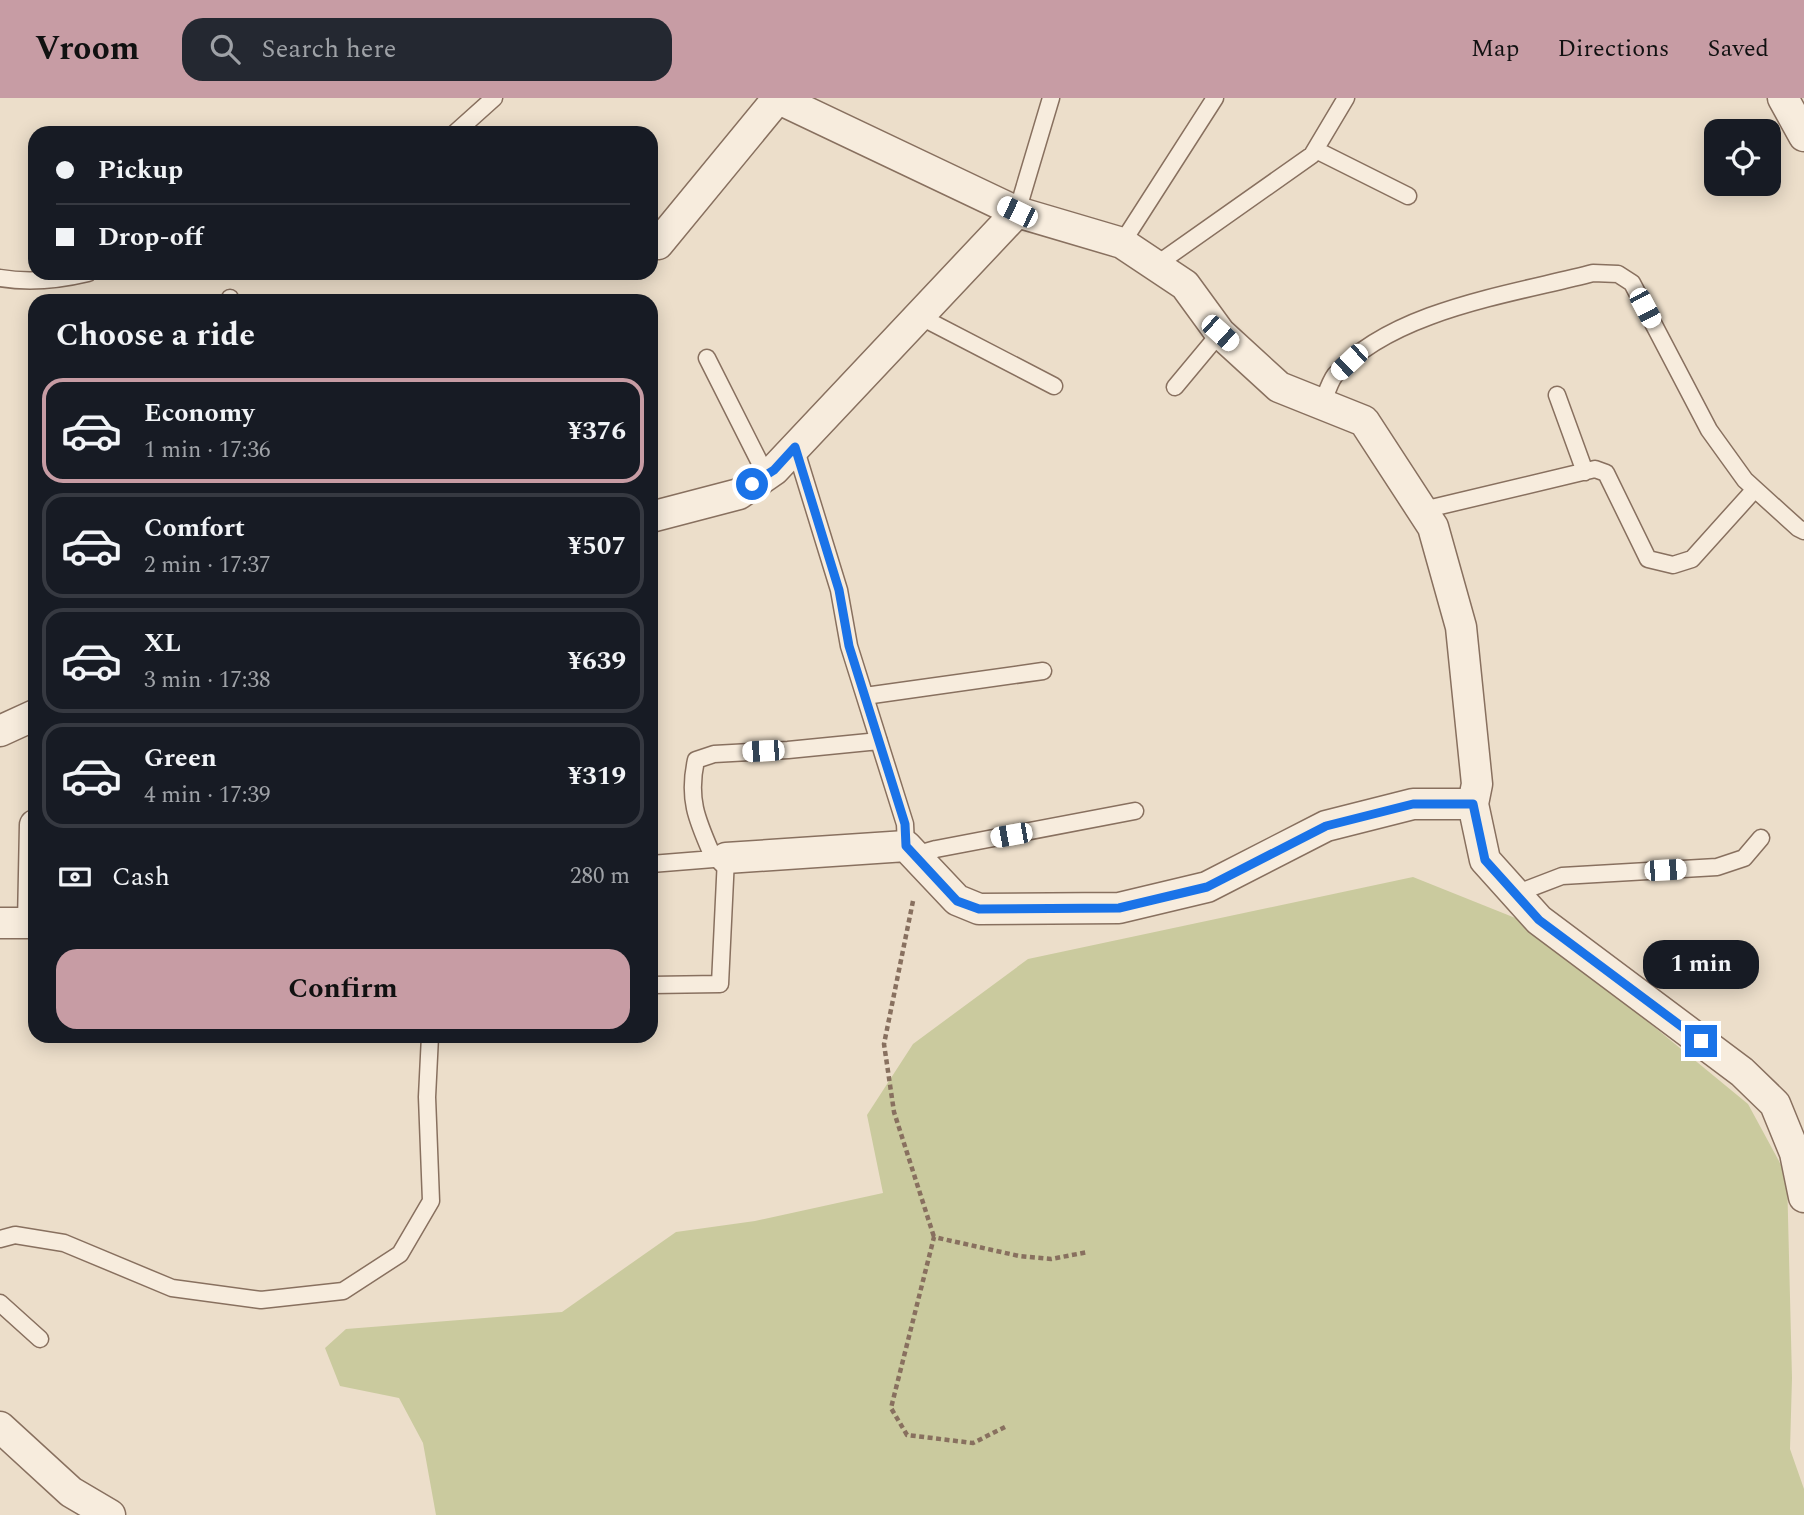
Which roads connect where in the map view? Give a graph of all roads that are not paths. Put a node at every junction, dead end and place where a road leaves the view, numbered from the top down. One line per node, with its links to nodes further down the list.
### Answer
1 (494, 98): 7 (lane)
2 (778, 98): 11 (street); 13 (street)
3 (1051, 98): 11 (lane)
4 (1215, 98): 12 (lane)
5 (1346, 98): 9 (lane)
6 (1783, 98): 8 (street)
7 (463, 126)
8 (1804, 136)
9 (1316, 150): 10 (lane); 14 (lane)
10 (1408, 196)
11 (1017, 212): 12 (street); 19 (street)
12 (1122, 243): 14 (street)
13 (658, 244)
14 (1156, 265): 20 (street)
15 (0, 278): 16 (lane)
16 (28, 280)
17 (28, 280): 18 (lane)
18 (61, 280)
19 (919, 316): 22 (lane); 26 (street)
20 (1220, 333): 23 (lane); 25 (street)
21 (707, 358): 28 (lane)
22 (1054, 386)
23 (1175, 387)
24 (1557, 395): 27 (lane)
25 (1322, 405): 29 (lane); 30 (street)
26 (795, 447): 28 (street); 34 (lane)
27 (1585, 472): 29 (lane); 30 (lane)
28 (766, 475): 31 (street)
29 (1755, 489): 32 (lane)
30 (1423, 510): 38 (street)
31 (658, 515)
32 (1804, 531)
33 (1043, 671): 34 (lane)
34 (865, 696): 37 (lane)
35 (28, 718): 36 (street)
36 (0, 731)
37 (879, 741): 41 (lane); 42 (lane)
38 (1473, 804): 41 (street); 44 (street)
39 (1135, 811): 41 (lane)
40 (1761, 838): 44 (lane)
41 (914, 854): 42 (street)
42 (720, 858): 43 (lane); 47 (lane)
43 (658, 863)
44 (1515, 894): 49 (street)
45 (0, 923): 46 (street)
46 (28, 923)
47 (658, 985)
48 (430, 1043): 50 (lane)
49 (1804, 1197)
50 (0, 1239)
51 (0, 1303): 52 (lane)
52 (40, 1339)
53 (0, 1427): 54 (street)
54 (110, 1515)

